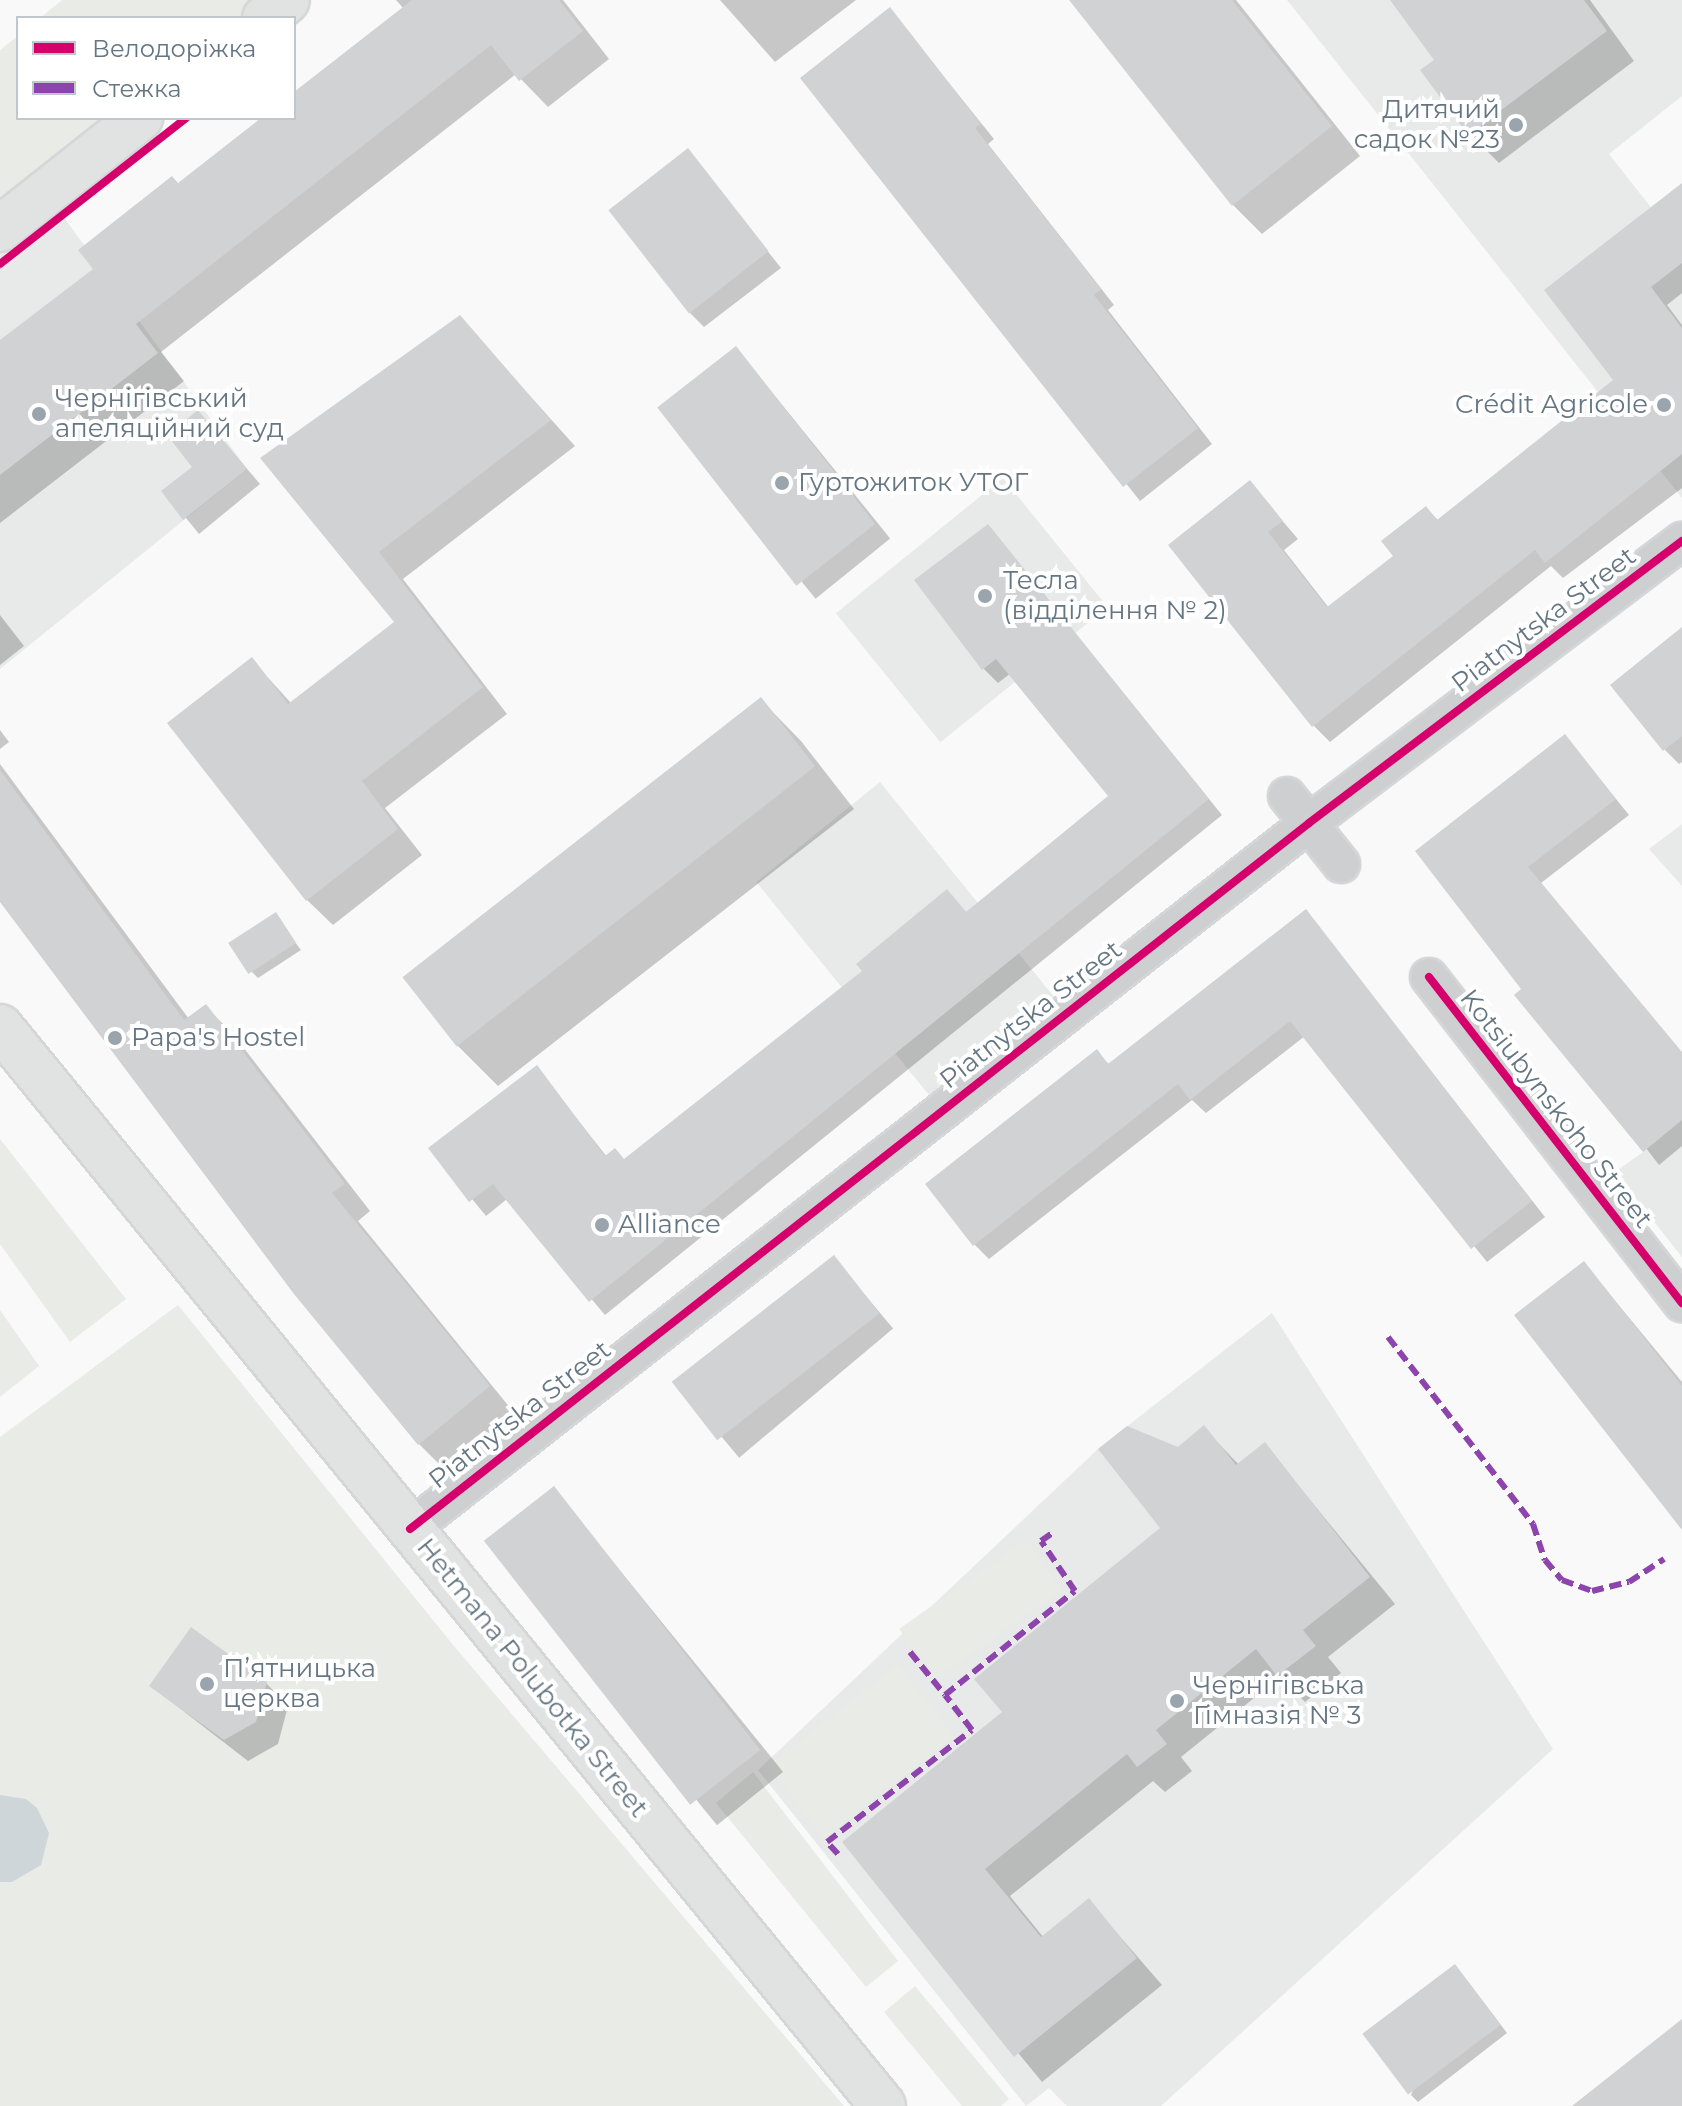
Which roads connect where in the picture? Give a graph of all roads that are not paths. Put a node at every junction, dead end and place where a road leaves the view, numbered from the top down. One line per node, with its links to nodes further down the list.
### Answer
1 (287, 0): 2 (main road)
2 (267, 16)
3 (137, 120): 4 (main road)
4 (0, 229)
5 (1682, 541): 6 (street, Piatnytska Street)
6 (1298, 810): 7 (street); 11 (street, Piatnytska Street)
7 (1341, 864)
8 (1429, 977): 10 (street, Kotsiubynskoho Street)
9 (0, 1027): 11 (main road, Hetmana Polubotka Street)
10 (1682, 1303)
11 (410, 1529): 12 (main road, Hetmana Polubotka Street)
12 (883, 2106)

